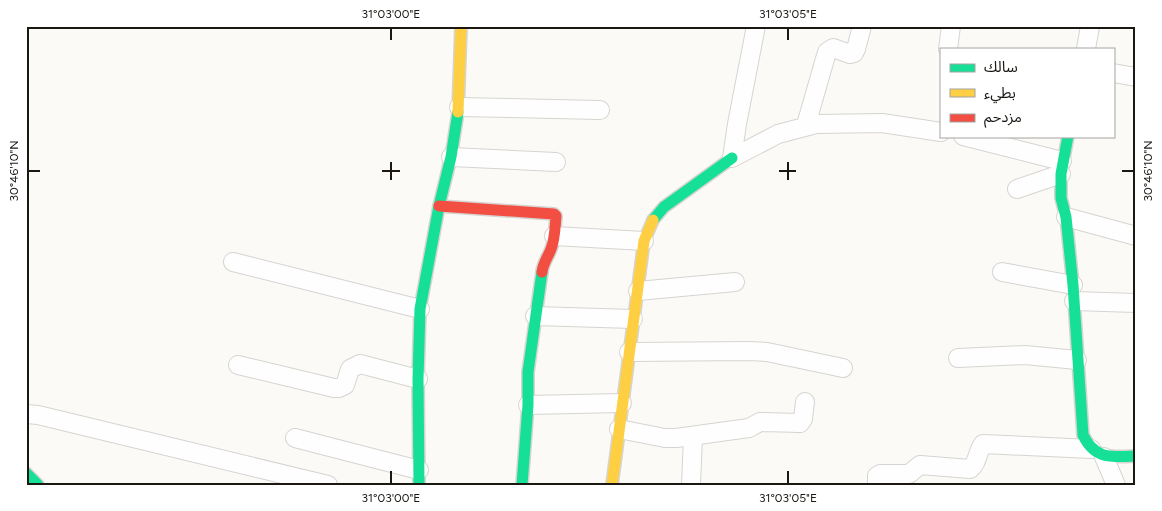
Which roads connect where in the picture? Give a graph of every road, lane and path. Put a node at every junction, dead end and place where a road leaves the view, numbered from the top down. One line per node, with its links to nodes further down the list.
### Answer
1 (461, 26): 10 (street)
2 (756, 26): 17 (street)
3 (862, 26): 12 (street)
4 (952, 26): 6 (street)
5 (1090, 26): 7 (street)
6 (948, 48)
7 (1086, 48)
8 (1114, 73): 9 (street)
9 (1136, 77)
10 (459, 108): 11 (street); 16 (street)
11 (600, 110)
12 (806, 125): 13 (street); 17 (street)
13 (940, 132)
14 (969, 138): 19 (street)
15 (1068, 138): 19 (street)
16 (451, 157): 18 (street); 21 (street)
17 (732, 158): 25 (street)
18 (556, 162)
19 (1061, 167): 20 (street); 22 (street)
20 (1017, 189)
21 (439, 206): 23 (street); 32 (street)
22 (1066, 217): 24 (street); 30 (street)
23 (554, 236): 25 (street); 33 (street)
24 (1136, 236)
25 (644, 241): 29 (street)
26 (233, 262): 32 (street)
27 (1002, 272): 30 (street)
28 (735, 282): 29 (street)
29 (638, 291): 34 (street)
30 (1073, 293): 31 (street); 37 (street)
31 (1136, 303)
32 (420, 308): 40 (street)
33 (535, 316): 34 (street); 43 (street)
34 (634, 319): 35 (street)
35 (629, 352): 39 (street); 42 (street)
36 (958, 358): 37 (street)
37 (1077, 360): 48 (street)
38 (238, 365): 40 (street)
39 (843, 368)
40 (418, 379): 51 (street)
41 (805, 402): 46 (street)
42 (622, 403): 43 (street); 45 (street)
43 (528, 405): 54 (street)
44 (26, 414): 53 (street)
45 (619, 428): 46 (street); 55 (street)
46 (693, 436): 56 (street)
47 (295, 438): 51 (street)
48 (1097, 453): 49 (street); 57 (street); 58 (street)
49 (1136, 456)
50 (26, 473): 52 (street)
51 (419, 477)
52 (38, 485)
53 (328, 485)
54 (522, 485)
55 (612, 485)
56 (691, 485)
57 (877, 485)
58 (1116, 485)

